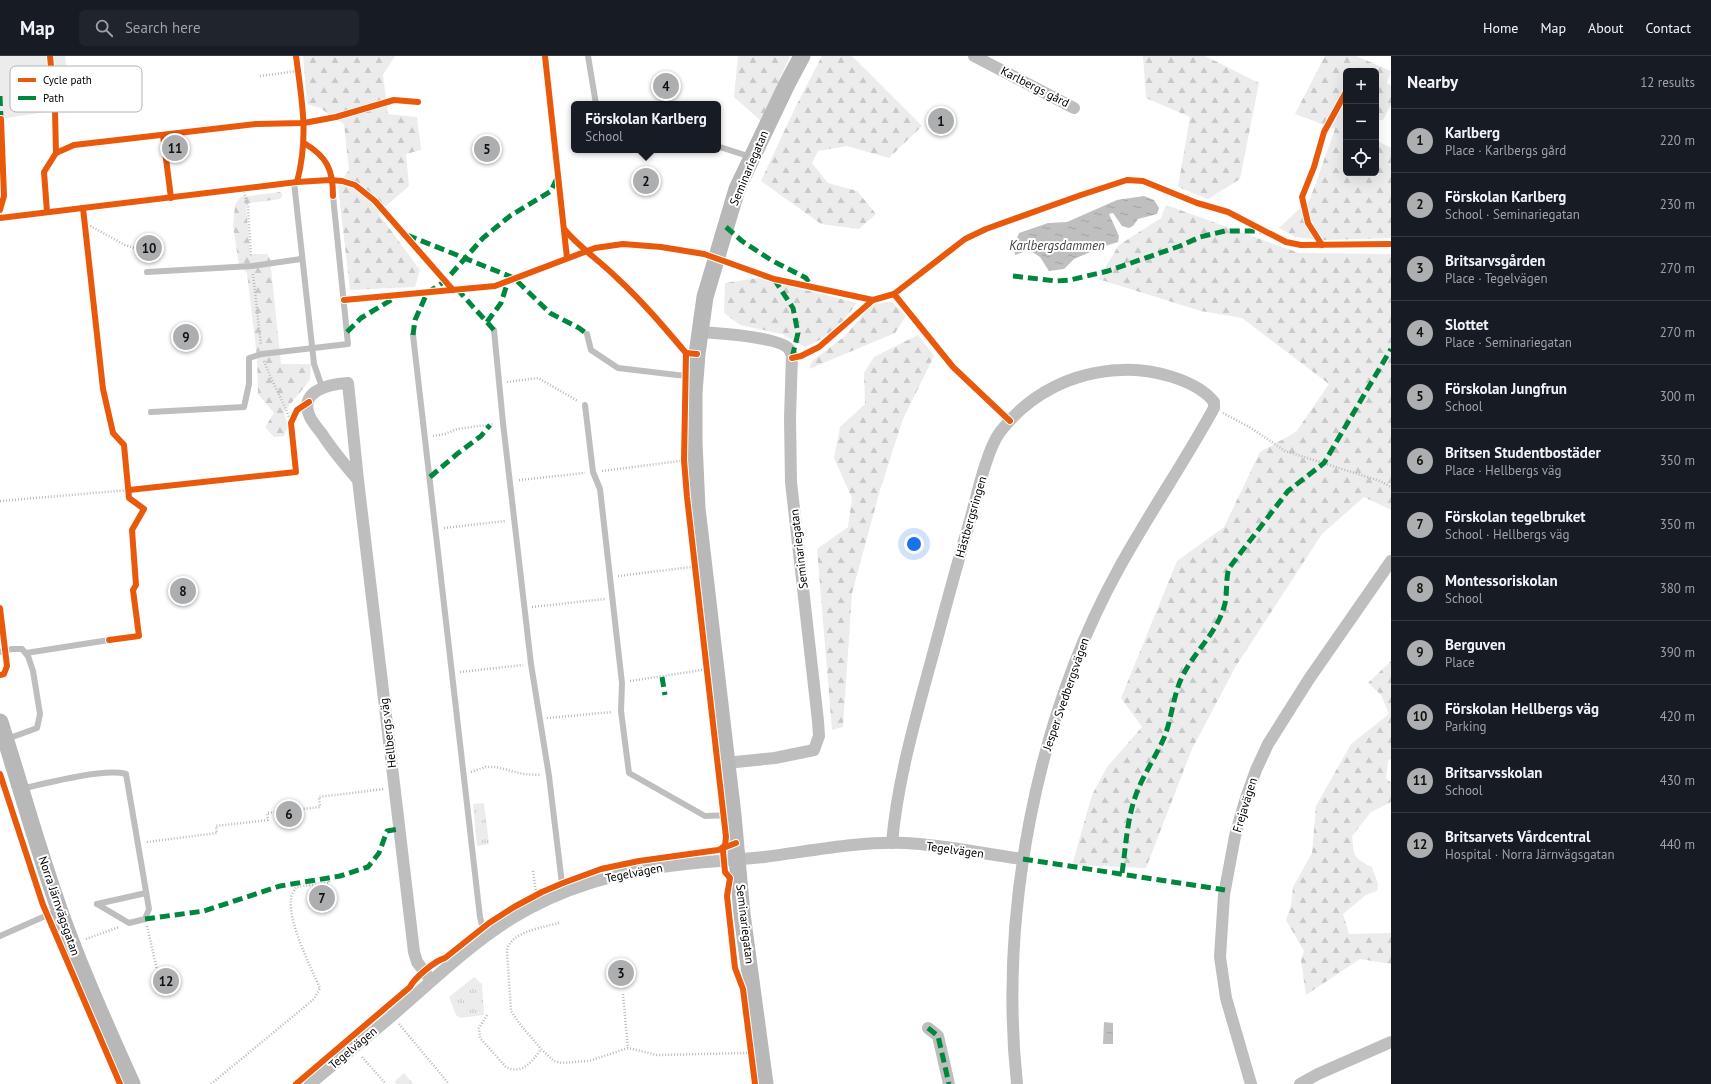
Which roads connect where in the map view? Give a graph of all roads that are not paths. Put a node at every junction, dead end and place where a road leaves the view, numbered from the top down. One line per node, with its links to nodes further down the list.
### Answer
1 (588, 56): 4 (lane)
2 (802, 56): 7 (street, Seminariegatan)
3 (974, 56): 5 (street, Karlbergs gård)
4 (596, 101)
5 (1074, 108)
6 (721, 148): 7 (lane)
7 (752, 158): 13 (street, Seminariegatan)
8 (294, 182): 10 (lane)
9 (333, 196): 16 (lane)
10 (301, 259): 11 (lane); 16 (lane)
11 (147, 272)
12 (494, 330): 35 (lane)
13 (701, 332): 17 (street, Seminariegatan); 29 (street, Seminariegatan)
14 (587, 334): 17 (lane)
15 (413, 335): 39 (lane)
16 (312, 348): 18 (lane); 21 (lane)
17 (696, 376): 29 (street, Seminariegatan)
18 (322, 387): 22 (street); 22 (street, Hellbergs väg)
19 (585, 405): 31 (lane)
20 (1214, 407): 32 (street, Hästbergsringen); 34 (street, Jesper Svedbergsvägen)
21 (152, 412)
22 (358, 480): 40 (street, Hellbergs väg)
23 (1391, 561): 48 (street, Frejavägen)
24 (109, 640): 26 (lane)
25 (0, 652): 26 (lane)
26 (26, 653): 28 (lane)
27 (0, 722): 28 (street, Norra Järnvägsgatan)
28 (6, 740): 30 (street, Norra Järnvägsgatan)
29 (726, 763): 31 (street, Seminariegatan)
30 (21, 789): 36 (lane); 37 (street, Norra Järnvägsgatan)
31 (733, 815): 33 (street, Seminariegatan)
32 (892, 843): 33 (street, Tegelvägen); 34 (street, Tegelvägen)
33 (738, 859): 35 (street, Tegelvägen); 45 (street, Seminariegatan)
34 (1023, 859): 47 (street, Jesper Svedbergsvägen)
35 (563, 892): 39 (street, Tegelvägen)
36 (146, 893): 36 (lane)
37 (59, 909): 38 (lane); 43 (street, Norra Järnvägsgatan)
38 (0, 936)
39 (485, 937): 40 (street, Tegelvägen)
40 (431, 980): 44 (street, Tegelvägen)
41 (928, 1028): 46 (street)
42 (1391, 1042): 49 (street)
43 (132, 1084)
44 (310, 1084)
45 (765, 1084)
46 (949, 1084)
47 (1017, 1084)
48 (1251, 1084)
49 (1300, 1084)

